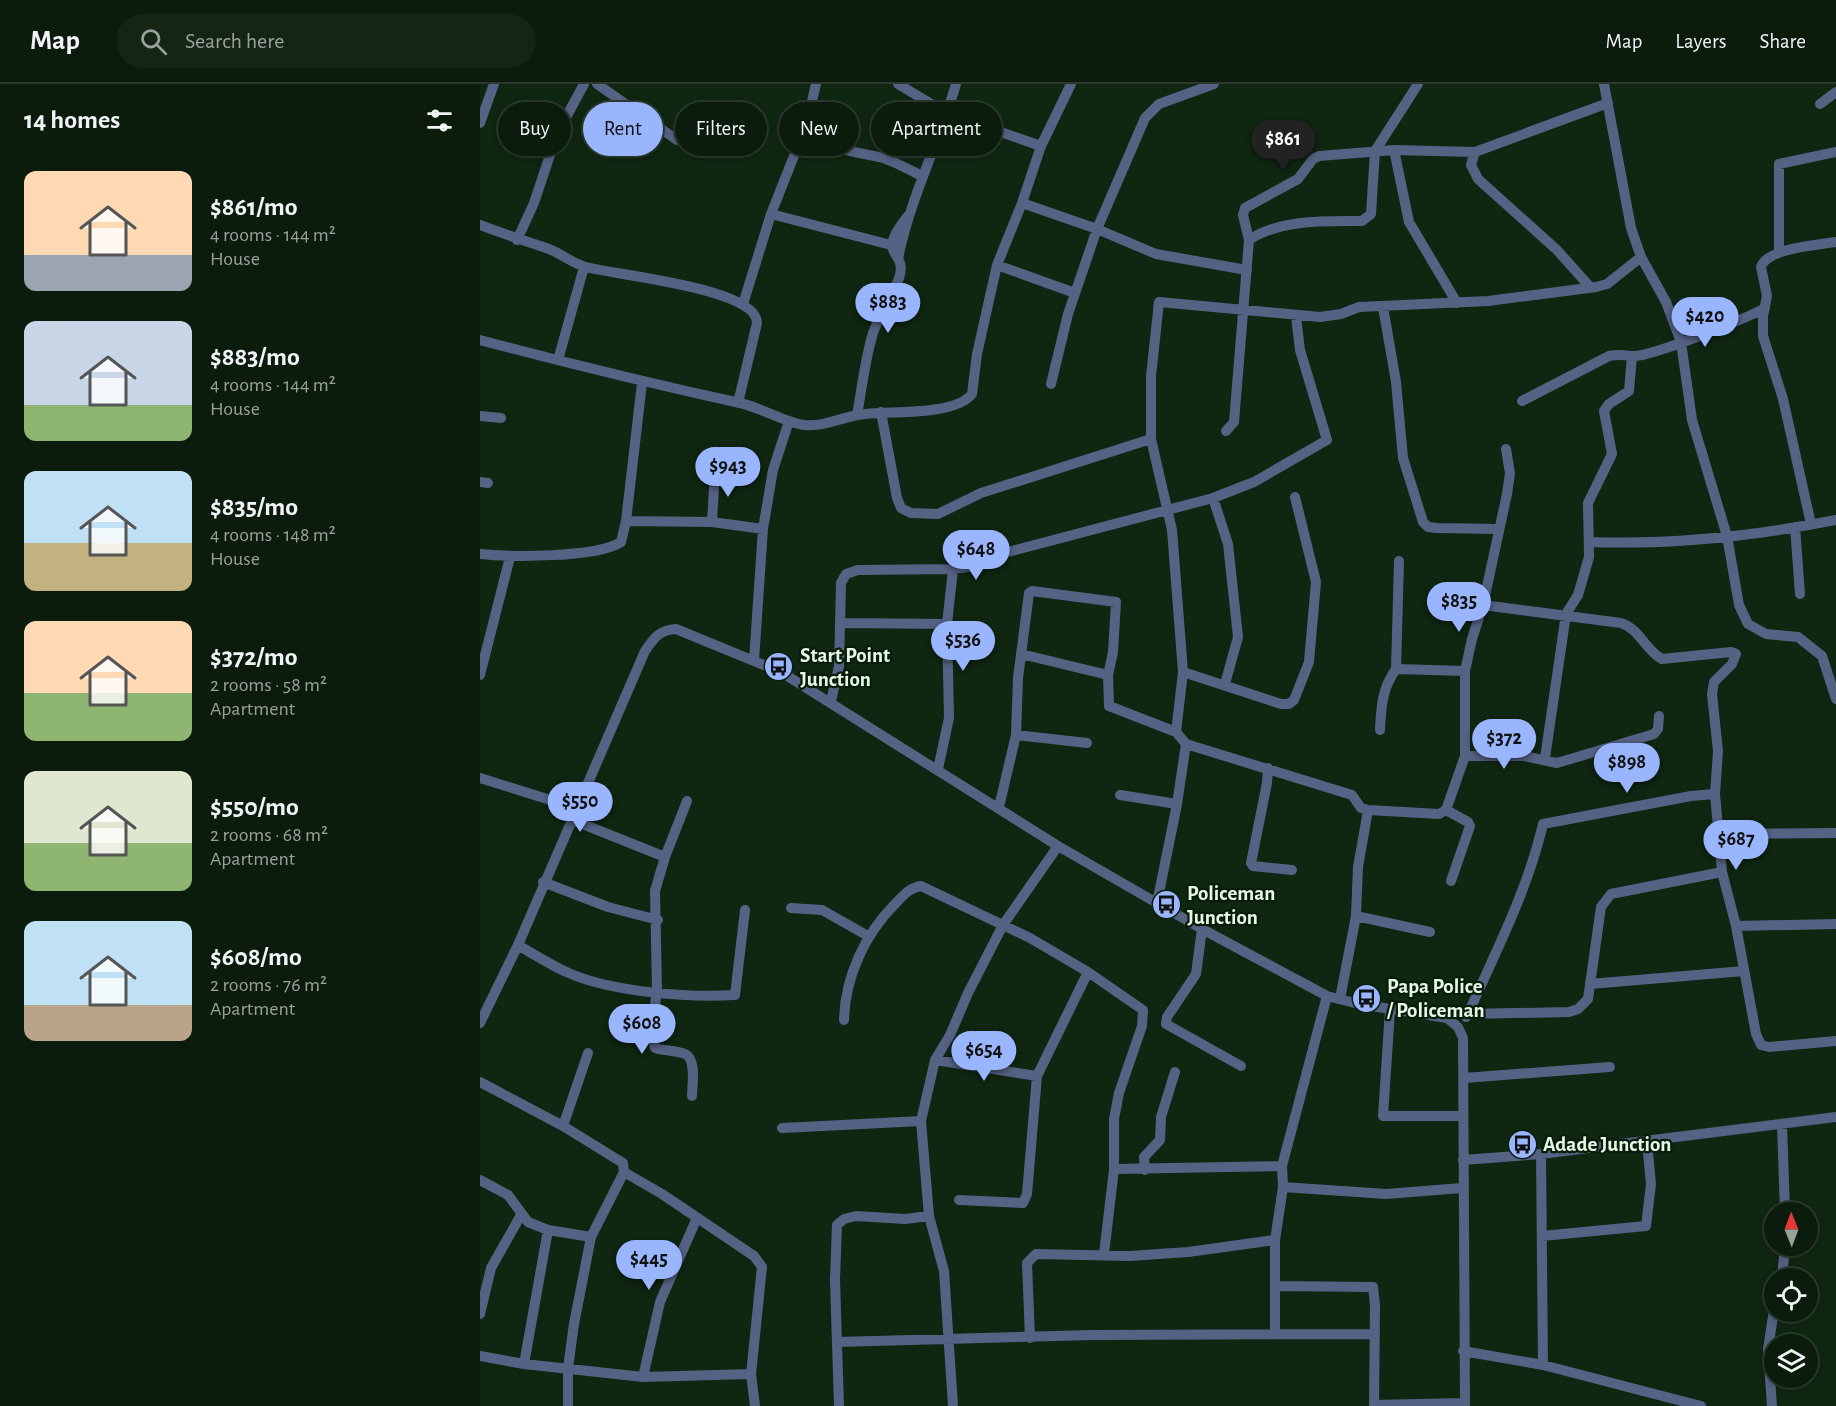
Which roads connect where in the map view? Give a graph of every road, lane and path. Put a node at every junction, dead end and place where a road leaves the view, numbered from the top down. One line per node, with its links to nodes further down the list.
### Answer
1 (494, 84): 17 (street)
2 (584, 84): 34 (street)
3 (597, 84): 19 (street)
4 (816, 84): 12 (street)
5 (898, 84): 13 (street)
6 (956, 84): 14 (street)
7 (1071, 84): 20 (street)
8 (1214, 84): 33 (street)
9 (1418, 84): 22 (street)
10 (1604, 84): 15 (street)
11 (1836, 92): 16 (street)
12 (812, 102)
13 (928, 102)
14 (951, 102)
15 (1608, 103): 24 (street); 39 (street)
16 (1820, 104)
17 (480, 123)
18 (1002, 133): 20 (street)
19 (675, 139)
20 (1041, 146): 29 (street)
21 (1394, 150): 22 (street); 24 (street); 46 (street)
22 (1375, 151): 35 (street); 35 (street)
23 (859, 152): 28 (street)
24 (1475, 152): 44 (street)
25 (1836, 152): 38 (street)
26 (794, 156): 30 (street)
27 (930, 156): 28 (street)
28 (922, 176): 31 (street)
29 (1023, 203): 33 (street); 41 (street)
30 (771, 214): 37 (street); 47 (street)
31 (908, 216): 37 (street); 40 (street)
32 (480, 225): 34 (street)
33 (1098, 229): 43 (street); 45 (street)
34 (517, 240): 42 (street)
35 (1250, 240): 43 (street)
36 (1836, 242): 38 (street)
37 (891, 245): 40 (street)
38 (1779, 253): 50 (street)
39 (1641, 257): 44 (street); 53 (street)
40 (898, 259): 61 (street)
41 (997, 265): 45 (street); 60 (street)
42 (584, 267): 47 (street); 55 (street)
43 (1247, 270): 49 (street)
44 (1590, 287): 46 (street)
45 (1075, 293): 57 (street)
46 (1457, 303): 48 (street)
47 (743, 304): 59 (street)
48 (1383, 307): 51 (street); 78 (street)
49 (1243, 308): 51 (street); 65 (street); 66 (street)
50 (1765, 308): 53 (street); 75 (street)
51 (1296, 317): 70 (street)
52 (480, 340): 55 (street)
53 (1682, 342): 54 (street); 79 (street)
54 (1632, 356): 58 (street); 80 (street)
55 (558, 360): 56 (street)
56 (642, 383): 59 (street); 73 (street)
57 (1051, 384)
58 (1522, 401)
59 (738, 403): 64 (street)
60 (881, 412): 61 (street); 66 (street)
61 (857, 415): 64 (street)
62 (480, 416): 63 (street)
63 (501, 418)
64 (789, 421): 77 (street)
65 (1226, 432)
66 (1151, 439): 71 (street)
67 (1506, 449): 78 (street)
68 (715, 471): 74 (street)
69 (1295, 497): 97 (street)
70 (1214, 498): 71 (street); 97 (street)
71 (1168, 510): 84 (street); 94 (street)
72 (1836, 520): 75 (street)
73 (626, 521): 74 (street); 82 (street)
74 (712, 522): 77 (street)
75 (1811, 524): 76 (street)
76 (1795, 527): 79 (street); 85 (street)
77 (763, 529): 91 (street)
78 (1498, 529): 86 (street)
79 (1727, 536): 80 (street); 98 (street)
80 (1590, 542): 87 (street)
81 (480, 554): 82 (street)
82 (510, 557): 95 (street)
83 (1399, 561): 92 (street)
84 (953, 569): 88 (street); 89 (street)
85 (1800, 594)
86 (1483, 605): 87 (street); 93 (street)
87 (1566, 614): 107 (street); 111 (street)
88 (842, 623): 89 (street); 99 (street)
89 (947, 624): 109 (street)
90 (1021, 654): 96 (street); 96 (street); 103 (street)
91 (754, 660): 99 (street); 118 (street)
92 (1396, 669): 93 (street); 101 (street)
93 (1466, 670): 106 (street)
94 (1183, 672): 97 (street); 102 (street)
95 (480, 675)
96 (1108, 675): 102 (street)
97 (1225, 684)
98 (1836, 699)
99 (831, 701): 109 (street)
100 (1659, 716): 107 (street)
101 (1380, 730)
102 (1176, 732): 105 (street)
103 (1016, 735): 104 (street); 115 (street)
104 (1087, 743)
105 (1186, 744): 108 (street); 114 (street)
106 (1465, 756): 107 (street); 117 (street)
107 (1545, 758)
108 (1268, 768): 116 (street); 123 (street)
109 (938, 769): 115 (street)
110 (480, 778): 118 (street)
111 (1714, 794): 120 (street); 146 (street)
112 (1120, 795): 114 (street)
113 (687, 801): 122 (street)
114 (1177, 804): 127 (street)
115 (999, 807): 121 (street)
116 (1368, 810): 117 (street); 130 (street)
117 (1446, 810): 125 (street)
118 (573, 814): 122 (street); 126 (street)
119 (1836, 832): 120 (street)
120 (1718, 834): 124 (street)
121 (1058, 846): 127 (street); 133 (street)
122 (665, 857): 131 (street)
123 (1292, 870)
124 (1722, 872): 134 (street); 141 (street)
125 (1451, 881)
126 (543, 882): 131 (street); 138 (street)
127 (1157, 903): 135 (street)
128 (791, 909): 137 (street)
129 (745, 910): 142 (street)
130 (1356, 916): 136 (street); 144 (street)
131 (658, 920): 142 (street)
132 (1836, 924): 134 (street)
133 (1003, 925): 137 (street); 140 (street); 154 (street)
134 (1736, 926): 139 (street)
135 (1202, 929): 143 (street); 149 (street)
136 (1430, 932)
137 (868, 936): 148 (street)
138 (518, 945): 142 (street); 150 (street)
139 (1744, 971): 141 (street); 152 (street)
140 (1088, 972): 147 (street); 158 (street)
141 (1590, 984): 146 (street)
142 (657, 991): 161 (street)
143 (1328, 996): 144 (street); 171 (street)
144 (1340, 999): 145 (street)
145 (1390, 1010): 151 (street); 162 (street)
146 (1468, 1014): 151 (street)
147 (1144, 1017): 149 (street); 172 (street)
148 (844, 1020)
149 (1166, 1021): 155 (street)
150 (480, 1023)
151 (1458, 1027): 159 (street)
152 (1836, 1041)
153 (588, 1053): 166 (street)
154 (935, 1060): 158 (street); 164 (street)
155 (1241, 1066)
156 (1610, 1067): 159 (street)
157 (1175, 1072): 173 (street)
158 (1037, 1076): 178 (street)
159 (1464, 1078): 162 (street)
160 (480, 1082): 166 (street)
161 (692, 1096)
162 (1463, 1116): 170 (street)
163 (1836, 1117): 165 (street)
164 (921, 1121): 167 (street); 181 (street)
165 (1782, 1124): 168 (street); 179 (street)
166 (563, 1126): 174 (street)
167 (782, 1128)
168 (1647, 1142): 169 (street); 184 (street)
169 (1541, 1154): 170 (street); 184 (street)
170 (1463, 1160): 177 (street)
171 (1282, 1166): 173 (street); 176 (street)
172 (1114, 1169): 173 (street); 187 (street)
173 (1145, 1170)
174 (624, 1173): 182 (street); 185 (street)
175 (480, 1180): 180 (street)
176 (1282, 1187): 177 (street); 186 (street)
177 (1462, 1188): 196 (street)
178 (959, 1200)
179 (1785, 1202)
180 (521, 1215): 183 (street); 189 (street)
181 (929, 1216): 193 (street); 195 (street)
182 (696, 1220): 201 (street); 202 (street)
183 (548, 1230): 185 (street); 198 (street)
184 (1542, 1236): 199 (street)
185 (591, 1237): 200 (street)
186 (1275, 1240): 187 (street); 188 (street)
187 (1104, 1254): 194 (street)
188 (1275, 1286): 191 (street); 192 (street)
189 (480, 1314)
190 (1772, 1322): 210 (street)
191 (1275, 1334): 192 (street); 194 (street)
192 (1375, 1334): 208 (street)
193 (950, 1338): 194 (street); 195 (street); 207 (street)
194 (1030, 1338)
195 (838, 1342): 206 (street)
196 (1463, 1351): 199 (street); 203 (street)
197 (480, 1356): 198 (street)
198 (524, 1364): 200 (street)
199 (1543, 1365): 209 (street)
200 (568, 1368): 202 (street); 204 (street)
201 (751, 1374): 202 (street); 205 (street)
202 (643, 1377)
203 (1464, 1404): 208 (street)
204 (568, 1406)
205 (755, 1406)
206 (838, 1406)
207 (953, 1406)
208 (1374, 1406)
209 (1701, 1406)
210 (1772, 1406)

